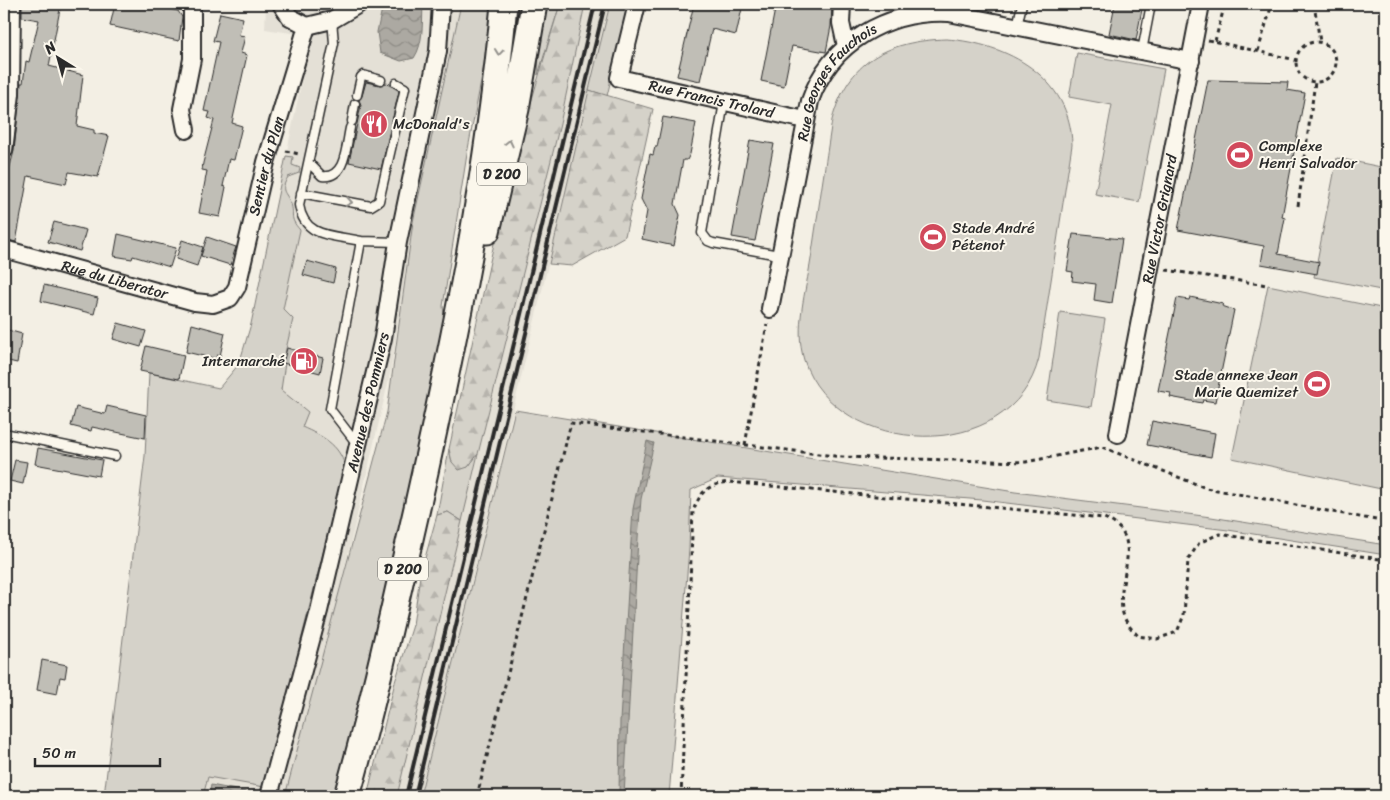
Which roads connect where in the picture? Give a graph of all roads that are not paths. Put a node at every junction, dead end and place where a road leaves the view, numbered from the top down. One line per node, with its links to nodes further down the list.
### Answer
1 (12, 4): 27 (street)
2 (192, 4): 26 (street)
3 (281, 4): 15 (street)
4 (359, 4): 14 (street)
5 (441, 4): 31 (street, Avenue des Pommiers)
6 (504, 4): 36 (main road, D 200, one-way to 36)
7 (534, 4): 36 (main road, D 200, one-way to 7)
8 (637, 4): 23 (street, Rue Francis Trolard)
9 (842, 4): 17 (street)
10 (1022, 4): 16 (lane)
11 (1151, 4): 18 (lane)
12 (1201, 4): 19 (street, Rue Victor Grignard)
13 (902, 10): 16 (street, Rue Georges Fauchois); 17 (street, Rue Georges Fauchois)
14 (332, 20): 15 (street); 28 (lane)
15 (307, 26): 34 (street, Sentier du Plan)
16 (1017, 27): 18 (street, Rue Georges Fauchois)
17 (846, 46): 25 (street, Rue Georges Fauchois)
18 (1142, 51): 19 (street, Rue Georges Fauchois)
19 (1191, 62): 38 (street, Rue Victor Grignard)
20 (382, 80): 22 (lane)
21 (396, 83): 29 (lane, one-way to 21)
22 (357, 95)
23 (724, 102): 25 (street, Rue Francis Trolard); 33 (lane)
24 (355, 104): 28 (lane)
25 (805, 120): 33 (street, Rue Georges Fauchois)
26 (186, 130)
27 (4, 150)
28 (309, 163): 29 (lane)
29 (301, 194): 30 (lane)
30 (360, 241): 31 (lane); 39 (lane)
31 (398, 242): 39 (street, Avenue des Pommiers)
32 (4, 249): 34 (street, Rue du Liberator)
33 (779, 255): 35 (street, Rue Georges Fauchois)
34 (225, 301)
35 (770, 309)
36 (454, 341): 42 (main road, D 200)
37 (4, 433): 40 (lane)
38 (1118, 434)
39 (358, 446): 41 (street, Avenue des Pommiers)
40 (115, 456)
41 (270, 796)
42 (347, 796)

